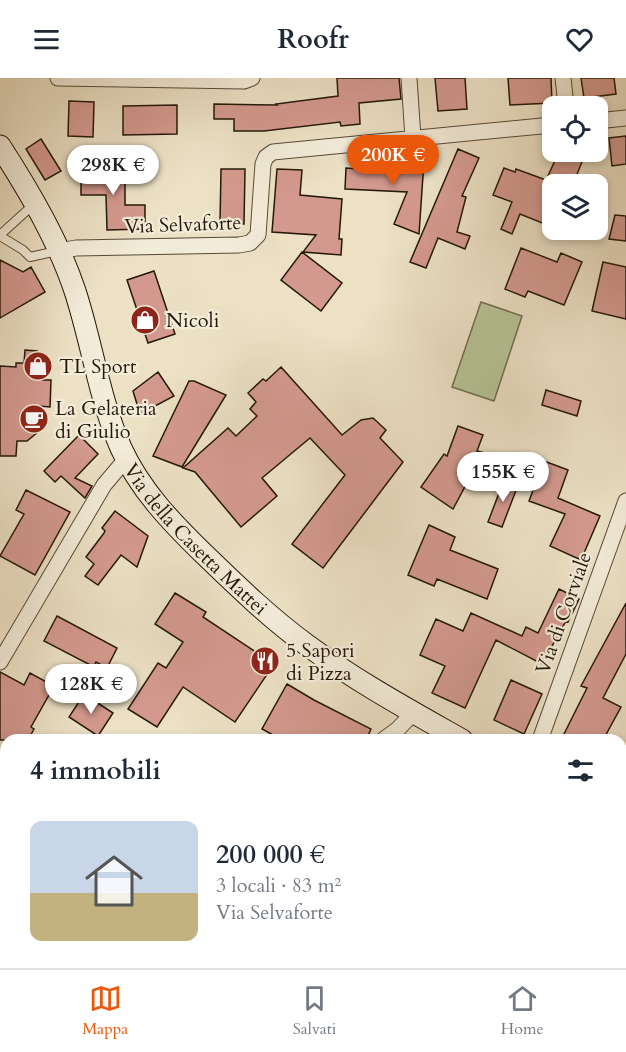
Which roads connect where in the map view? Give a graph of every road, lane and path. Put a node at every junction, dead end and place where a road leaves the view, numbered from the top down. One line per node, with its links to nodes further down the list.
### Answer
1 (58, 78): 2 (street)
2 (252, 78)
3 (409, 78): 9 (street)
4 (563, 78): 5 (street)
5 (565, 96)
6 (626, 118): 7 (street)
7 (608, 120)
8 (542, 126): 9 (street, Via Selvaforte)
9 (413, 138): 13 (street, Via Selvaforte)
10 (0, 146): 11 (main road, Via della Casetta Mattei)
11 (34, 204): 12 (lane); 13 (main road, Via della Casetta Mattei)
12 (0, 235): 13 (lane)
13 (59, 251): 14 (main road, Via della Casetta Mattei)
14 (126, 459): 16 (street); 17 (main road, Via della Casetta Mattei)
15 (626, 501): 20 (street, Via di Corviale)
16 (0, 662)
17 (414, 712): 18 (street); 19 (main road, Via della Casetta Mattei)
18 (391, 734)
19 (452, 734)
20 (542, 734)

